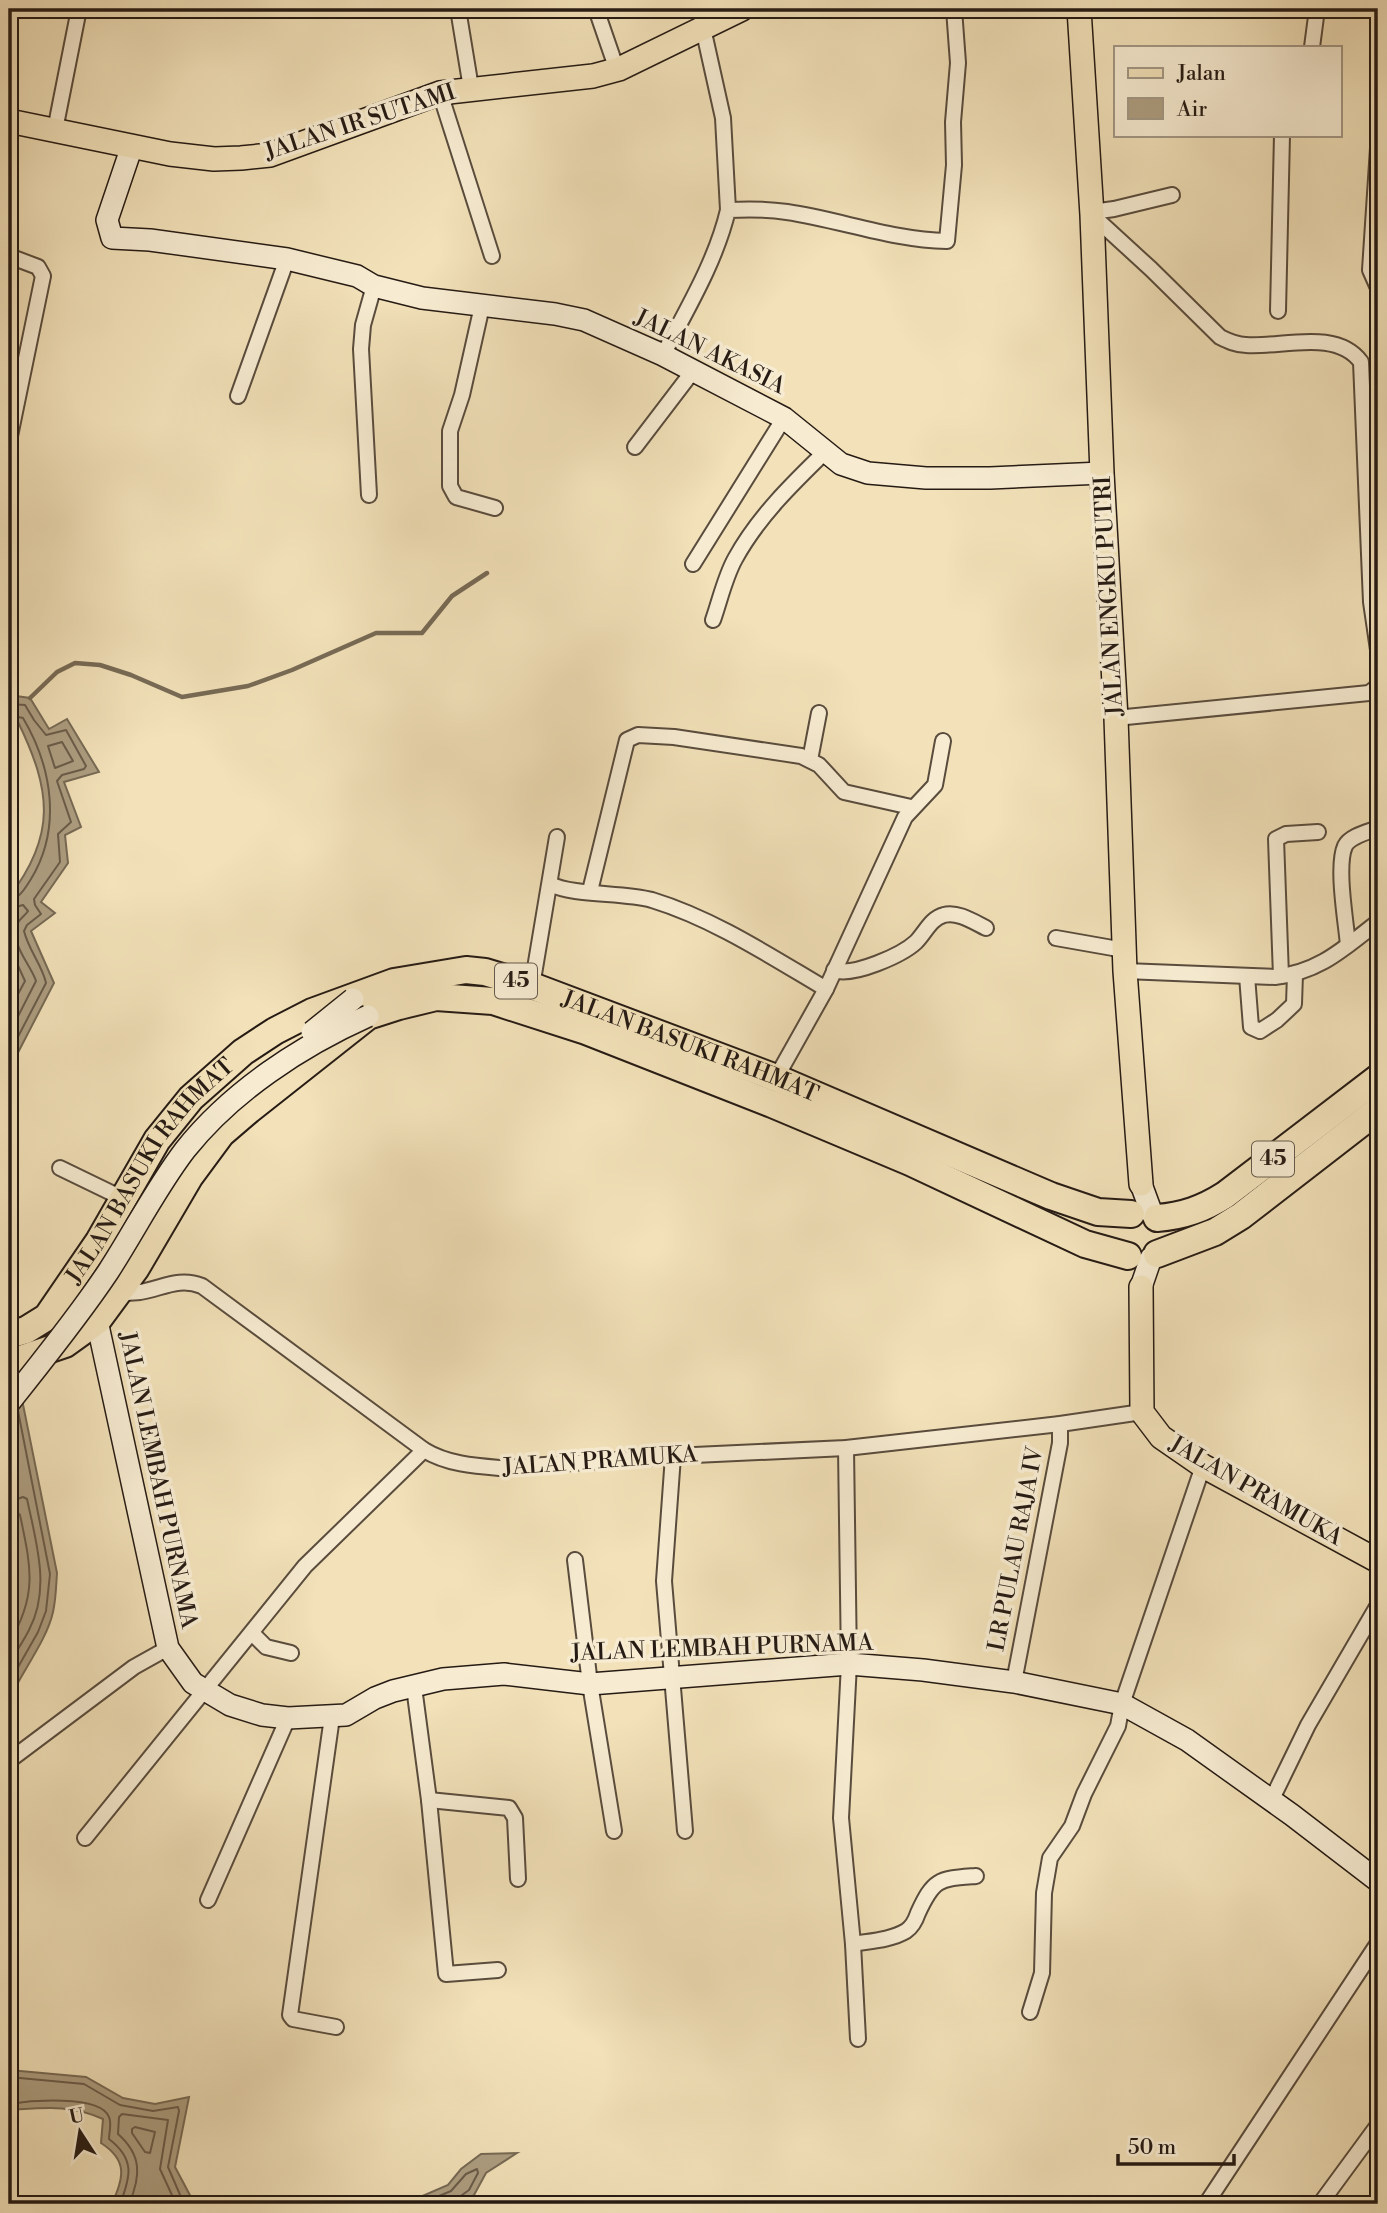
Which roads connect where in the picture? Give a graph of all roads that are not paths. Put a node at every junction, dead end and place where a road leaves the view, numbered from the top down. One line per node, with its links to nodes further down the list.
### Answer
1 (79, 9): 14 (street)
2 (458, 9): 11 (street)
3 (596, 9): 10 (street)
4 (742, 9): 8 (main road, JALAN IR SUTAMI)
5 (954, 9): 19 (street)
6 (1079, 9): 20 (main road, JALAN ENGKU PUTRI)
7 (1317, 9): 9 (street)
8 (703, 28): 10 (main road, JALAN IR SUTAMI); 19 (street)
9 (1312, 46)
10 (617, 70): 11 (main road, JALAN IR SUTAMI)
11 (471, 88): 12 (main road, JALAN IR SUTAMI)
12 (440, 93): 16 (main road, JALAN IR SUTAMI); 22 (street)
13 (9, 121): 14 (main road, JALAN IR SUTAMI)
14 (55, 130): 16 (main road, JALAN IR SUTAMI)
15 (1282, 136): 27 (street)
16 (132, 146): 23 (street, JALAN AKASIA)
17 (1378, 148): 25 (street)
18 (1172, 195): 20 (street)
19 (728, 210): 28 (street)
20 (1092, 213): 31 (street); 36 (main road, JALAN ENGKU PUTRI)
21 (9, 256): 33 (street)
22 (492, 256)
23 (287, 259): 24 (street, JALAN AKASIA); 30 (street)
24 (374, 286): 26 (street, JALAN AKASIA); 37 (street)
25 (1378, 288)
26 (482, 306): 28 (street, JALAN AKASIA); 38 (street)
27 (1278, 311)
28 (663, 355): 29 (street, JALAN AKASIA)
29 (693, 371): 32 (street, JALAN AKASIA); 34 (street)
30 (239, 396)
31 (1371, 406): 39 (street)
32 (784, 418): 35 (street, JALAN AKASIA); 40 (street)
33 (9, 441)
34 (635, 447)
35 (826, 451): 36 (street, JALAN AKASIA); 41 (street)
36 (1102, 473): 45 (main road, JALAN ENGKU PUTRI)
37 (369, 495)
38 (495, 508)
39 (1374, 525): 42 (street)
40 (693, 564)
41 (713, 620)
42 (1378, 650)
43 (1378, 686): 45 (street)
44 (819, 713): 47 (street)
45 (1116, 718): 58 (main road, JALAN ENGKU PUTRI)
46 (943, 741): 48 (street)
47 (810, 760): 48 (street); 53 (street)
48 (911, 807): 59 (street)
49 (1378, 828): 57 (street)
50 (1318, 832): 60 (street)
51 (557, 837): 52 (street)
52 (550, 884): 53 (street); 62 (street)
53 (590, 891): 63 (street)
54 (1378, 922): 57 (street)
55 (986, 928): 59 (street)
56 (1056, 938): 58 (street)
57 (1348, 945): 60 (street)
58 (1125, 960): 61 (street); 70 (main road, JALAN ENGKU PUTRI)
59 (834, 970): 63 (street)
60 (1288, 975): 61 (street); 61 (street)
61 (1247, 976)
62 (532, 986): 64 (highway, JALAN BASUKI RAHMAT / 45); 65 (highway, JALAN BASUKI RAHMAT / 45)
63 (826, 989): 66 (street)
64 (360, 1007): 65 (highway, JALAN BASUKI RAHMAT / 45); 71 (highway, JALAN BASUKI RAHMAT / 45); 75 (highway, JALAN BASUKI RAHMAT / 45); 79 (street, bridge); 80 (street, bridge)
65 (641, 1039): 66 (highway, JALAN BASUKI RAHMAT / 45); 73 (highway, JALAN BASUKI RAHMAT / 45)
66 (776, 1077): 72 (highway, JALAN BASUKI RAHMAT / 45)
67 (1378, 1078): 72 (highway, JALAN BASUKI RAHMAT / 45)
68 (1378, 1110): 73 (highway, 45)
69 (60, 1168): 71 (street)
70 (1141, 1184): 72 (street)
71 (124, 1199): 77 (highway, JALAN BASUKI RAHMAT / 45)
72 (1144, 1215): 73 (highway); 73 (highway)
73 (1142, 1257): 74 (street)
74 (1141, 1287): 81 (main road)
75 (117, 1297): 76 (highway, JALAN BASUKI RAHMAT); 84 (street, JALAN PRAMUKA)
76 (97, 1321): 78 (highway, JALAN BASUKI RAHMAT); 91 (street, JALAN LEMBAH PURNAMA)
77 (13, 1335)
78 (15, 1362)
79 (9, 1386)
80 (9, 1403)
81 (1142, 1412): 82 (street, JALAN PRAMUKA); 86 (main road, JALAN PRAMUKA)
82 (1060, 1424): 83 (street, JALAN PRAMUKA); 95 (street, LR PULAU RAJA IV)
83 (846, 1448): 85 (street, JALAN PRAMUKA); 93 (street)
84 (424, 1450): 85 (street, JALAN PRAMUKA); 90 (street)
85 (673, 1456): 94 (street)
86 (1203, 1466): 88 (main road, JALAN PRAMUKA); 99 (street)
87 (575, 1560): 96 (street)
88 (1378, 1561)
89 (1378, 1605): 104 (street)
90 (252, 1633): 92 (street); 98 (street)
91 (168, 1648): 98 (street, JALAN LEMBAH PURNAMA); 102 (street)
92 (291, 1653)
93 (849, 1664): 94 (street, JALAN LEMBAH PURNAMA); 95 (street, JALAN LEMBAH PURNAMA); 113 (street)
94 (671, 1679): 96 (street, JALAN LEMBAH PURNAMA); 106 (street)
95 (1014, 1682): 99 (street, JALAN LEMBAH PURNAMA)
96 (590, 1684): 97 (street, JALAN LEMBAH PURNAMA); 105 (street)
97 (414, 1687): 100 (street, JALAN LEMBAH PURNAMA); 103 (street)
98 (206, 1690): 101 (street, JALAN LEMBAH PURNAMA); 107 (street)
99 (1122, 1704): 104 (street, JALAN LEMBAH PURNAMA); 115 (street)
100 (332, 1717): 101 (street, JALAN LEMBAH PURNAMA); 116 (street)
101 (288, 1718): 111 (street)
102 (10, 1760)
103 (429, 1800): 109 (street); 114 (street)
104 (1271, 1801): 110 (street, JALAN LEMBAH PURNAMA)
105 (614, 1831)
106 (685, 1831)
107 (85, 1838)
108 (976, 1876): 113 (street)
109 (518, 1879)
110 (1378, 1881)
111 (208, 1900)
112 (1378, 1943): 119 (street)
113 (853, 1944): 117 (street)
114 (498, 1970)
115 (1030, 2012)
116 (336, 2027)
117 (858, 2039)
118 (1378, 2125): 120 (street)
119 (1206, 2204)
120 (1320, 2204)

